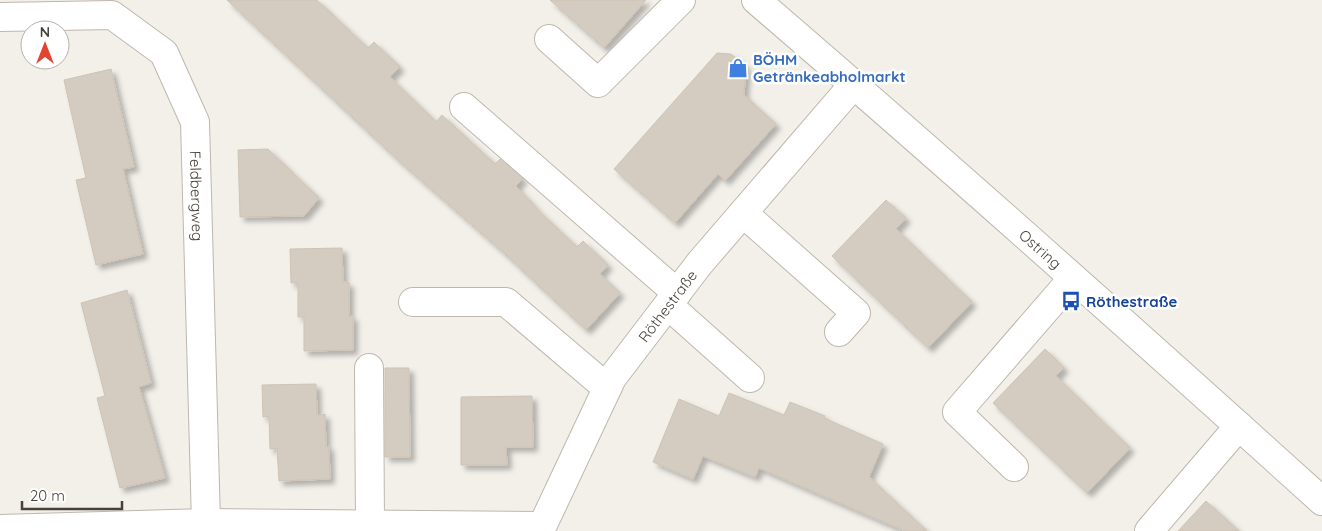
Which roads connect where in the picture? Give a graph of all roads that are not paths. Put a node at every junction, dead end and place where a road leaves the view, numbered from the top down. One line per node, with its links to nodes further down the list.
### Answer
1 (681, 0): 4 (street)
2 (756, 0): 5 (street, Ostring)
3 (0, 16): 18 (street, Feldbergweg)
4 (549, 39)
5 (854, 84): 7 (street, Röthestraße); 8 (street, Ostring)
6 (464, 107): 9 (street)
7 (743, 213): 9 (street, Röthestraße); 11 (street)
8 (1073, 278): 15 (street, Ostring); 16 (street)
9 (672, 299): 13 (street); 14 (street, Röthestraße)
10 (413, 302): 14 (street)
11 (839, 332)
12 (369, 368): 19 (street)
13 (750, 378)
14 (607, 388): 20 (street, Röthestraße)
15 (1240, 426): 17 (street, Ostring); 22 (street)
16 (1014, 467)
17 (1322, 501)
18 (206, 524): 19 (street); 21 (street)
19 (370, 525): 20 (street)
20 (541, 528)
21 (0, 529)
22 (1149, 531)

